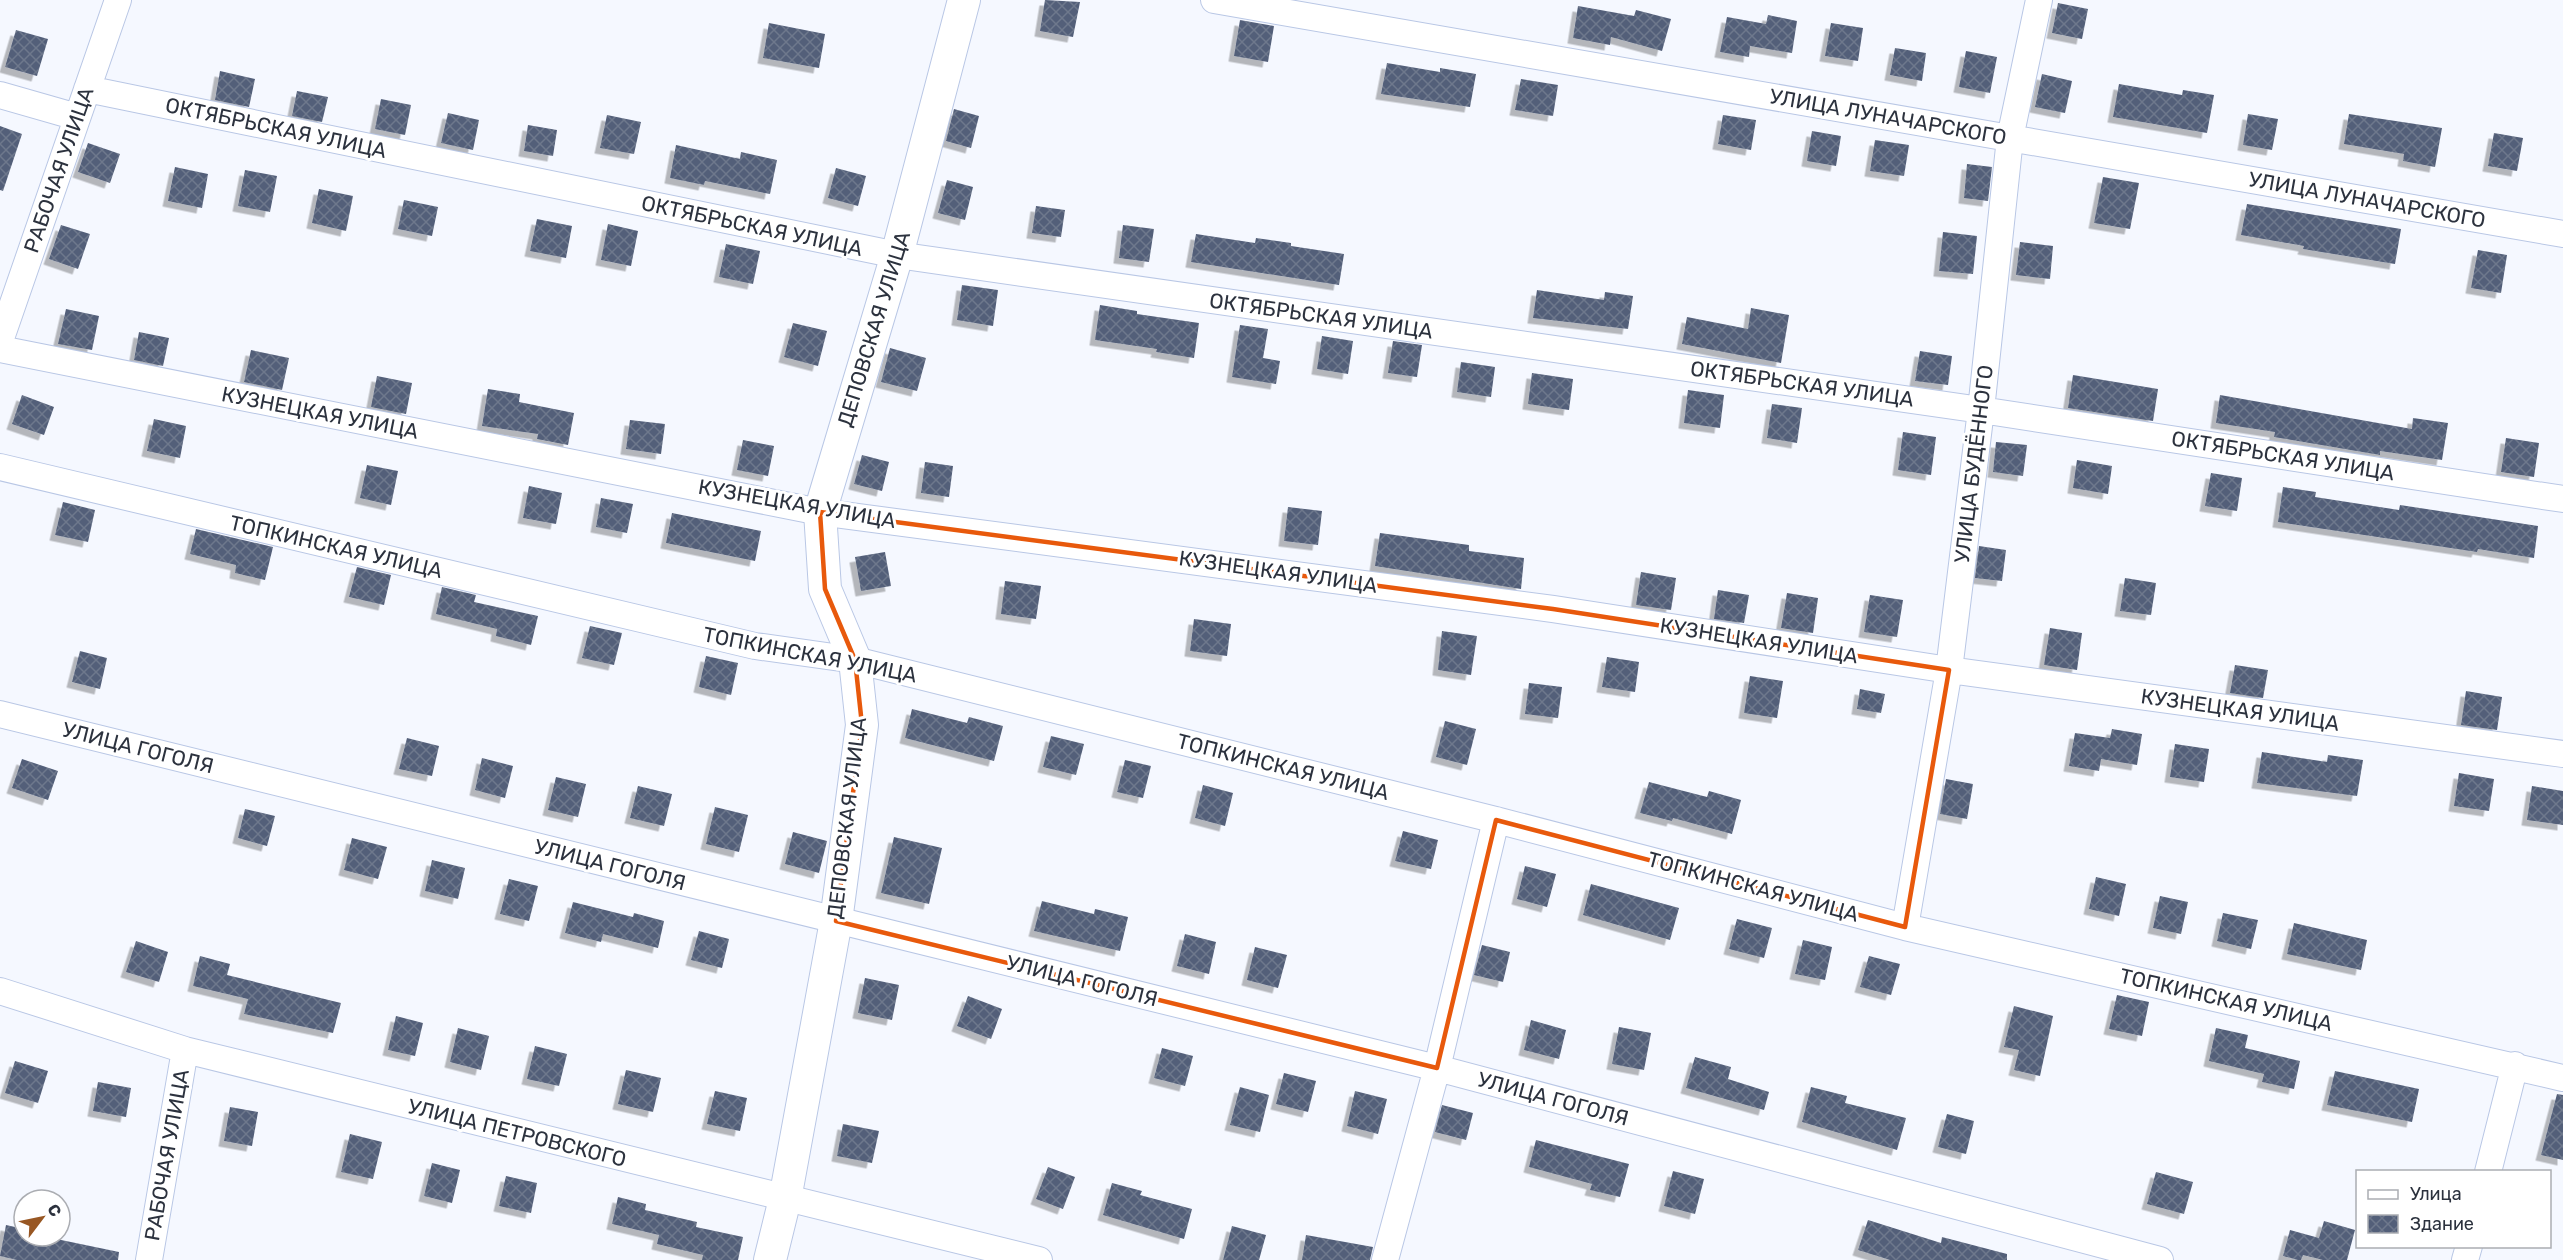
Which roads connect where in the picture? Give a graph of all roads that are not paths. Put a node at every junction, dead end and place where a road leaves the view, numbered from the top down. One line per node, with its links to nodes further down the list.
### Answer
1 (118, 0): 5 (street, РАБОЧАЯ УЛИЦА)
2 (964, 0): 10 (street, ДЕПОВСКАЯ УЛИЦА)
3 (1214, 0): 8 (street, УЛИЦА ЛУНАЧАРСКОГО)
4 (2039, 0): 8 (street, УЛИЦА БУДЁННОГО)
5 (87, 89): 7 (street, РАБОЧАЯ УЛИЦА); 10 (street, ОКТЯБРЬСКАЯ УЛИЦА)
6 (0, 95): 7 (street)
7 (78, 117): 11 (street, РАБОЧАЯ УЛИЦА)
8 (2010, 138): 9 (street, УЛИЦА ЛУНАЧАРСКОГО); 13 (street, УЛИЦА БУДЁННОГО)
9 (2563, 234)
10 (897, 255): 13 (street, ОКТЯБРЬСКАЯ УЛИЦА); 16 (street, ДЕПОВСКАЯ УЛИЦА)
11 (0, 341)
12 (0, 349): 16 (street, КУЗНЕЦКАЯ УЛИЦА)
13 (1981, 410): 15 (street, ОКТЯБРЬСКАЯ УЛИЦА); 18 (street, УЛИЦА БУДЁННОГО)
14 (0, 467): 17 (street, ТОПКИНСКАЯ УЛИЦА)
15 (2563, 499)
16 (820, 512): 17 (street, ДЕПОВСКАЯ УЛИЦА); 18 (street, КУЗНЕЦКАЯ УЛИЦА)
17 (855, 660): 21 (street, ТОПКИНСКАЯ УЛИЦА); 22 (street, ДЕПОВСКАЯ УЛИЦА)
18 (1949, 670): 20 (street, КУЗНЕЦКАЯ УЛИЦА); 23 (street, УЛИЦА БУДЁННОГО)
19 (0, 714): 22 (street, УЛИЦА ГОГОЛЯ)
20 (2563, 754)
21 (1496, 820): 23 (street, ТОПКИНСКАЯ УЛИЦА); 27 (street)
22 (836, 921): 27 (street, УЛИЦА ГОГОЛЯ); 30 (street, ДЕПОВСКАЯ УЛИЦА)
23 (1905, 927): 26 (street, ТОПКИНСКАЯ УЛИЦА)
24 (0, 991): 25 (street, УЛИЦА ПЕТРОВСКОГО)
25 (185, 1050): 30 (street, УЛИЦА ПЕТРОВСКОГО); 31 (street, РАБОЧАЯ УЛИЦА)
26 (2515, 1065): 28 (street, ТОПКИНСКАЯ УЛИЦА); 29 (street)
27 (1437, 1068): 34 (street); 35 (street, УЛИЦА ГОГОЛЯ)
28 (2563, 1078)
29 (2489, 1170)
30 (785, 1199): 32 (street, ДЕПОВСКАЯ УЛИЦА); 33 (street, УЛИЦА ПЕТРОВСКОГО)
31 (149, 1260)
32 (770, 1260)
33 (1039, 1260)
34 (1385, 1260)
35 (2160, 1260)

